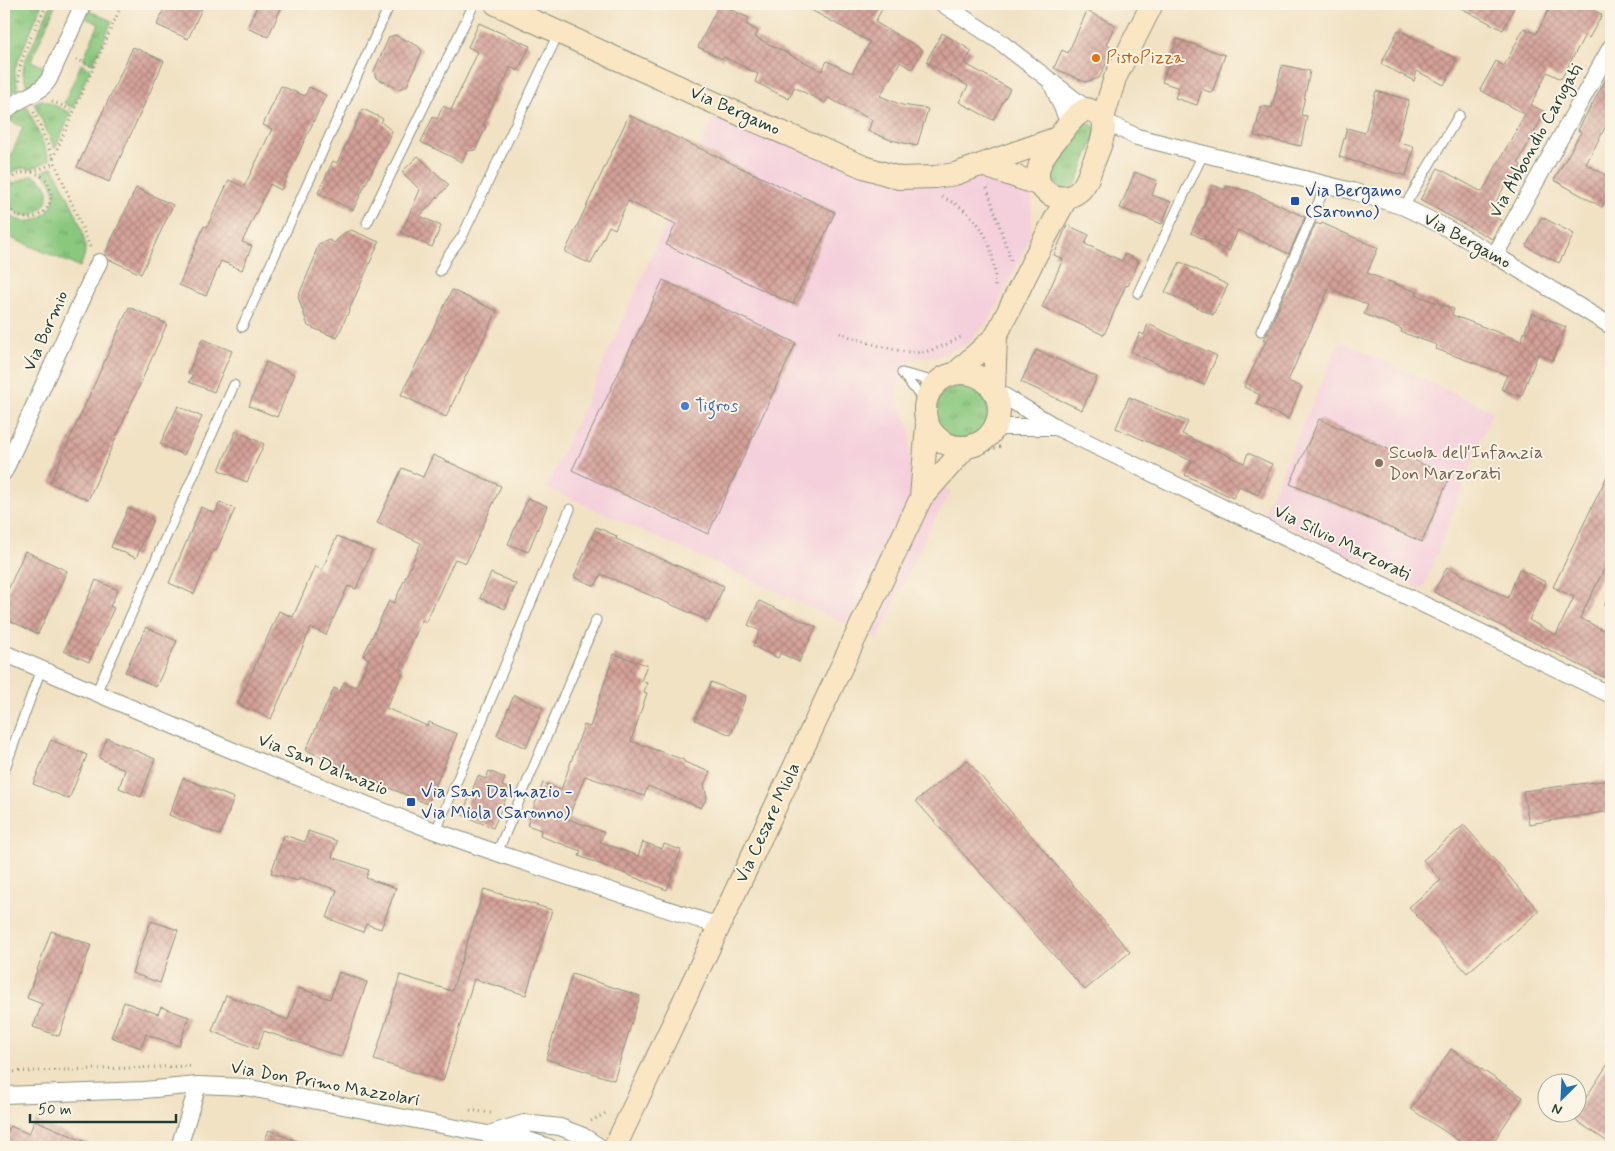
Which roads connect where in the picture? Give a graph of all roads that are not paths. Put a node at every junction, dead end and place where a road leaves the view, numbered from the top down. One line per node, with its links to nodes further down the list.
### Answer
1 (83, 4): 10 (street)
2 (390, 4): 29 (lane)
3 (474, 4): 22 (lane)
4 (496, 4): 7 (street, Via Bergamo)
5 (943, 4): 9 (street, Via Bergamo)
6 (1152, 4): 11 (street)
7 (559, 32): 17 (street, Via Bergamo); 26 (lane)
8 (1611, 48): 23 (street, Via Abbondio Carugati)
9 (1050, 80): 11 (street, Via Bergamo); 13 (street)
10 (4, 114)
11 (1096, 114): 13 (street); 14 (street, Via Bergamo); 15 (street)
12 (1459, 115): 21 (lane)
13 (1063, 131): 17 (street, Via Bergamo); 19 (street)
14 (1137, 137): 15 (street, Via Bergamo); 16 (street, Via Bergamo)
15 (1099, 146): 20 (street)
16 (1203, 154): 18 (street, Via Bergamo); 27 (lane)
17 (984, 175): 19 (street)
18 (1326, 184): 21 (street, Via Bergamo); 30 (lane)
19 (1042, 188): 20 (street); 24 (street)
20 (1067, 198): 24 (street)
21 (1404, 207): 23 (street, Via Bergamo)
22 (367, 223)
23 (1495, 255): 28 (street, Via Bergamo)
24 (1035, 257): 31 (street)
25 (95, 258): 41 (street, Via Bormio)
26 (440, 271)
27 (1138, 292)
28 (1611, 326)
29 (242, 327)
30 (1261, 331)
31 (996, 336): 32 (street); 35 (street)
32 (957, 372): 33 (street); 35 (street)
33 (936, 382): 36 (street); 36 (lane)
34 (234, 385): 47 (lane)
35 (994, 390): 38 (street); 39 (street, Via Silvio Marzorati)
36 (925, 402): 37 (street, Via Cesare Miola)
37 (927, 425): 40 (street); 42 (street, Via Cesare Miola)
38 (995, 427): 39 (street, Via Silvio Marzorati); 40 (street, Via Cesare Miola)
39 (1056, 427): 48 (street, Via Silvio Marzorati)
40 (966, 447): 42 (street, Via Cesare Miola)
41 (4, 472)
42 (921, 498): 52 (street, Via Cesare Miola)
43 (570, 510): 50 (lane)
44 (596, 620): 51 (lane)
45 (4, 653): 46 (street, Via San Dalmazio)
46 (41, 669): 47 (street, Via San Dalmazio); 49 (lane)
47 (96, 693): 50 (street, Via San Dalmazio)
48 (1611, 695)
49 (4, 771)
50 (436, 831): 51 (street, Via San Dalmazio)
51 (497, 853): 52 (street, Via San Dalmazio)
52 (719, 926): 59 (street, Via Cesare Miola)
53 (198, 1085): 54 (street, Via Don Primo Mazzolari); 55 (street, Via Don Primo Mazzolari); 56 (street)
54 (4, 1095)
55 (488, 1134): 57 (street, Via Don Primo Mazzolari); 58 (street, Via Don Primo Mazzolari)
56 (180, 1147)
57 (549, 1147)
58 (600, 1147)
59 (615, 1147)

